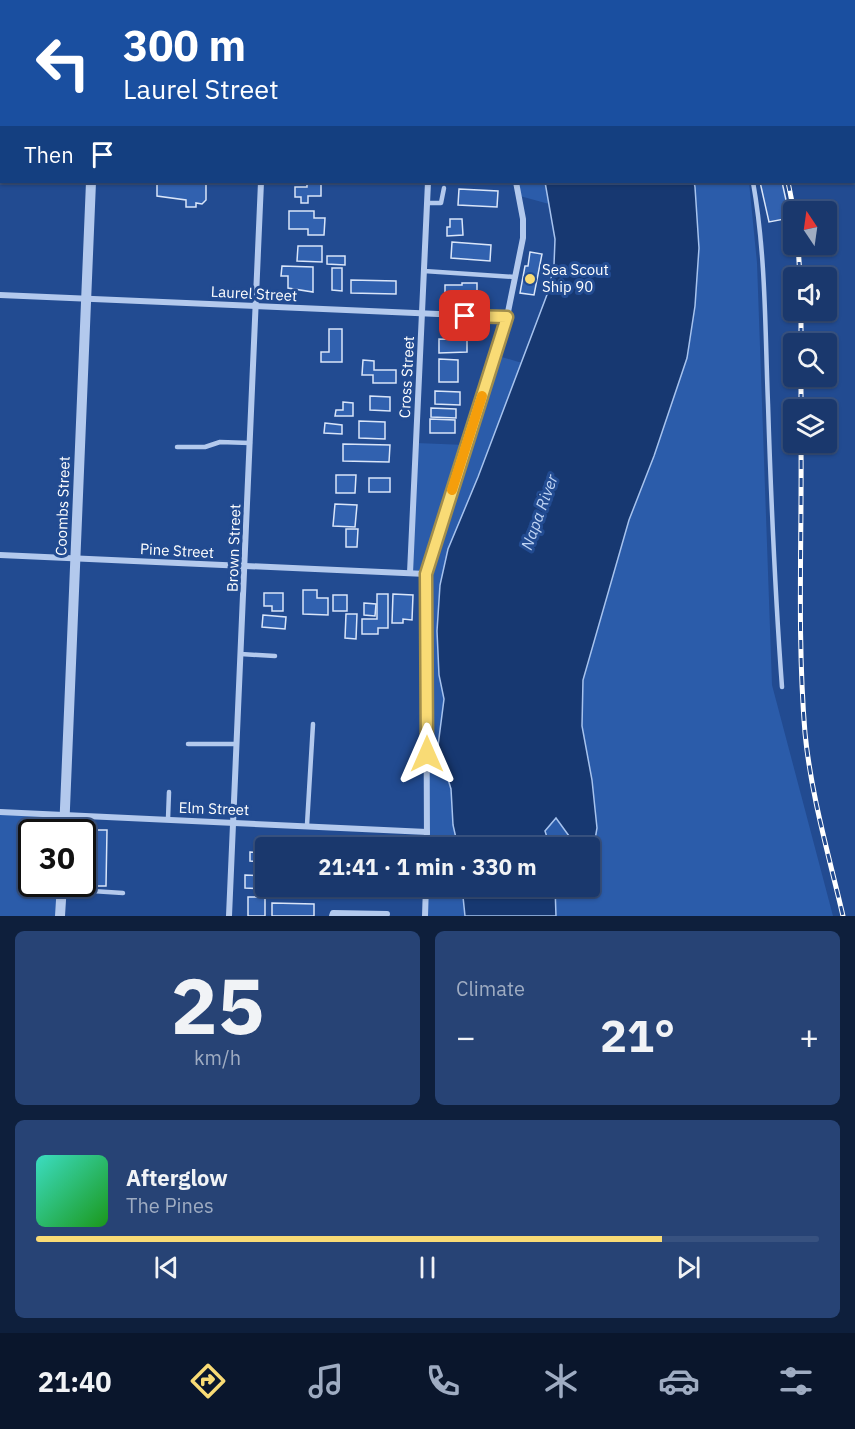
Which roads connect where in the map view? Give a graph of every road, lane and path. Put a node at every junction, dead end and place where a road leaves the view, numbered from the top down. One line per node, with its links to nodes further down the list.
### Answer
1 (91, 183): 11 (street, Coombs Street)
2 (261, 183): 12 (street, Brown Street)
3 (428, 183): 7 (street, Cross Street)
4 (516, 183): 9 (street)
5 (753, 183): 24 (lane)
6 (444, 188): 7 (lane)
7 (427, 203): 8 (street, Cross Street)
8 (424, 271): 9 (lane); 13 (street, Cross Street)
9 (515, 277): 14 (street)
10 (0, 295): 11 (street, Laurel Street)
11 (87, 298): 12 (street, Laurel Street); 18 (street, Coombs Street)
12 (256, 306): 13 (street, Laurel Street); 15 (street, Brown Street)
13 (422, 314): 14 (street, Laurel Street); 20 (street, Cross Street)
14 (507, 317): 21 (street)
15 (250, 443): 16 (lane); 19 (street, Brown Street)
16 (177, 447)
17 (0, 555): 18 (street, Pine Street)
18 (76, 558): 19 (street, Pine Street); 30 (street, Coombs Street)
19 (245, 566): 20 (street, Pine Street); 22 (street, Brown Street)
20 (410, 573): 21 (street, Pine Street)
21 (426, 574): 35 (street)
22 (241, 654): 23 (lane); 27 (street, Brown Street)
23 (275, 656)
24 (782, 687)
25 (314, 724): 34 (lane)
26 (188, 744): 27 (lane)
27 (236, 744): 33 (street, Brown Street)
28 (169, 792): 32 (lane)
29 (0, 812): 30 (street, Elm Street)
30 (65, 815): 31 (street, Coombs Street); 32 (street, Elm Street)
31 (65, 819)
32 (168, 819): 33 (street, Elm Street)
33 (232, 822): 34 (street, Elm Street); 43 (street, Brown Street)
34 (307, 825): 35 (street, Elm Street)
35 (427, 832): 36 (street)
36 (427, 837)
37 (96, 890): 38 (lane)
38 (123, 893)
39 (61, 897): 42 (street)
40 (426, 897): 45 (street)
41 (387, 914): 44 (street)
42 (60, 916)
43 (229, 916)
44 (332, 916)
45 (425, 916)

